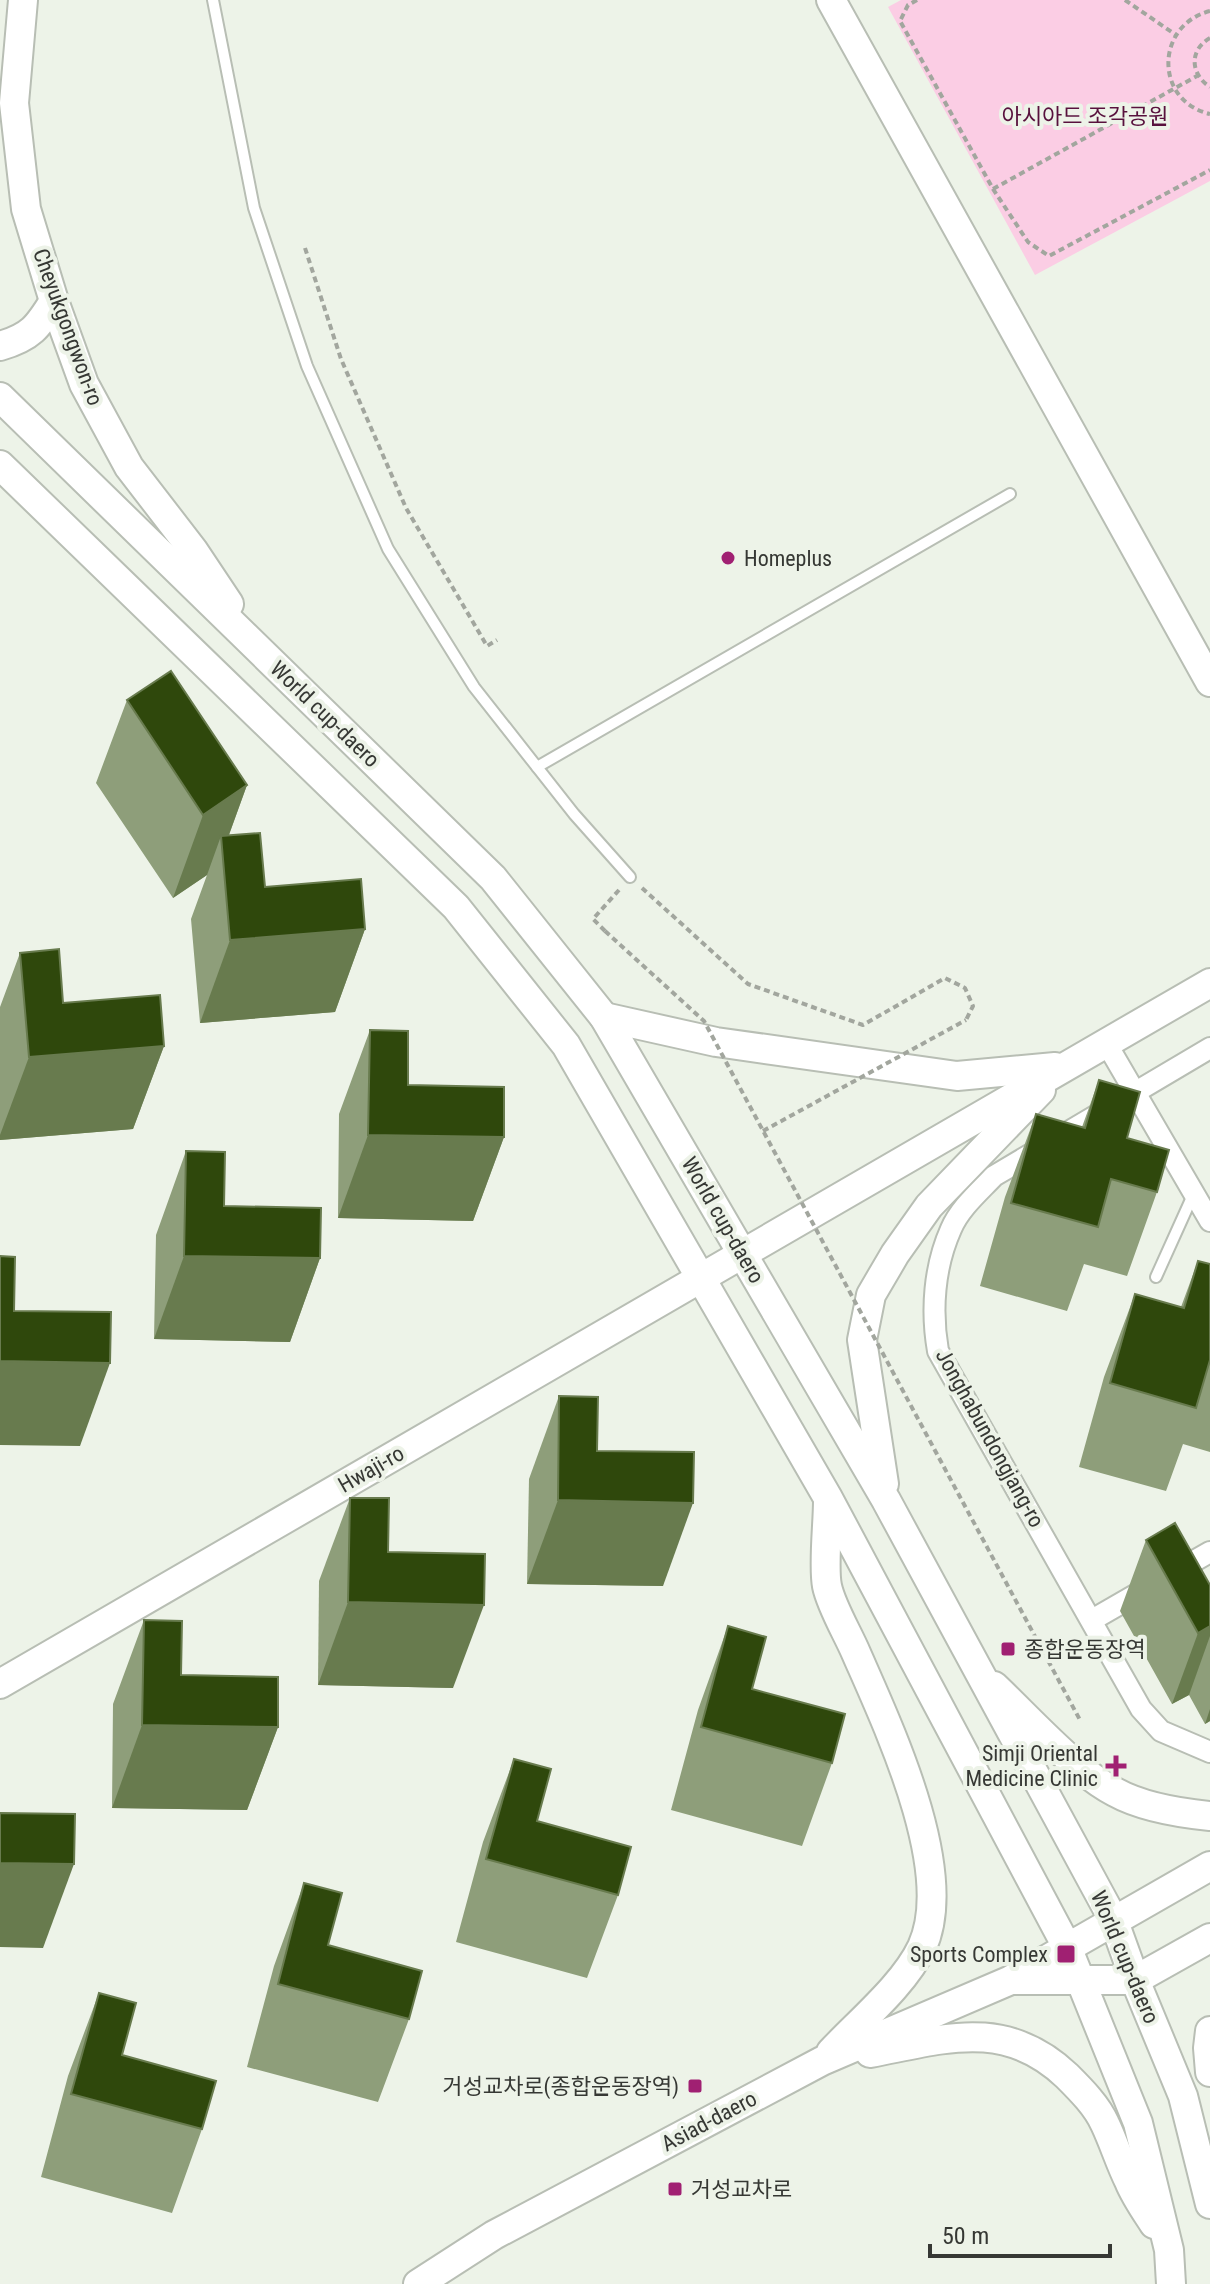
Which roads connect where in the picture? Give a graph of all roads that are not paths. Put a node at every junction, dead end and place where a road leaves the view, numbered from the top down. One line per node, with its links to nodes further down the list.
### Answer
1 (23, 0): 4 (main road, Cheyukgongwon-ro)
2 (213, 0): 11 (lane)
3 (831, 0): 10 (main road)
4 (54, 301): 5 (main road); 9 (main road, Cheyukgongwon-ro)
5 (0, 346)
6 (0, 397): 9 (main road, World cup-daero)
7 (0, 465): 23 (main road)
8 (1010, 494): 11 (lane)
9 (263, 654): 14 (main road, World cup-daero)
10 (1210, 682)
11 (537, 767): 12 (lane)
12 (630, 877)
13 (1210, 983): 15 (main road)
14 (604, 1017): 17 (main road); 21 (main road, World cup-daero)
15 (1105, 1041): 17 (main road); 18 (street)
16 (1210, 1048): 18 (street, Jonghabundongjang-ro)
17 (1064, 1066): 21 (main road); 25 (main road)
18 (1134, 1091): 19 (street); 27 (street, Jonghabundongjang-ro)
19 (1194, 1193): 20 (street); 22 (lane)
20 (1210, 1221)
21 (742, 1253): 23 (main road, Hwaji-ro); 25 (main road, World cup-daero)
22 (1156, 1277)
23 (701, 1279): 24 (main road); 29 (main road, Hwaji-ro)
24 (828, 1498): 35 (main road); 40 (main road)
25 (886, 1500): 28 (main road, World cup-daero)
26 (1210, 1552): 27 (street)
27 (1092, 1620): 30 (street, Jonghabundongjang-ro)
28 (975, 1668): 31 (main road); 33 (main road, World cup-daero)
29 (0, 1684)
30 (1210, 1752)
31 (1210, 1816)
32 (1210, 1866): 33 (main road, Asiad-daero)
33 (1113, 1919): 35 (main road, Asiad-daero); 38 (main road, World cup-daero)
34 (1210, 1938): 38 (main road, Asiad-daero)
35 (1067, 1947): 36 (main road, Asiad-daero); 37 (main road)
36 (1011, 1980): 37 (main road, Asiad-daero); 40 (main road, Asiad-daero)
37 (1080, 1980): 38 (main road, Asiad-daero); 43 (main road)
38 (1135, 1980): 42 (main road, World cup-daero)
39 (1210, 2031): 41 (main road)
40 (822, 2061): 43 (main road); 44 (main road, Asiad-daero)
41 (1210, 2072)
42 (1210, 2204)
43 (1169, 2250): 45 (main road)
44 (418, 2284)
45 (1171, 2284)

